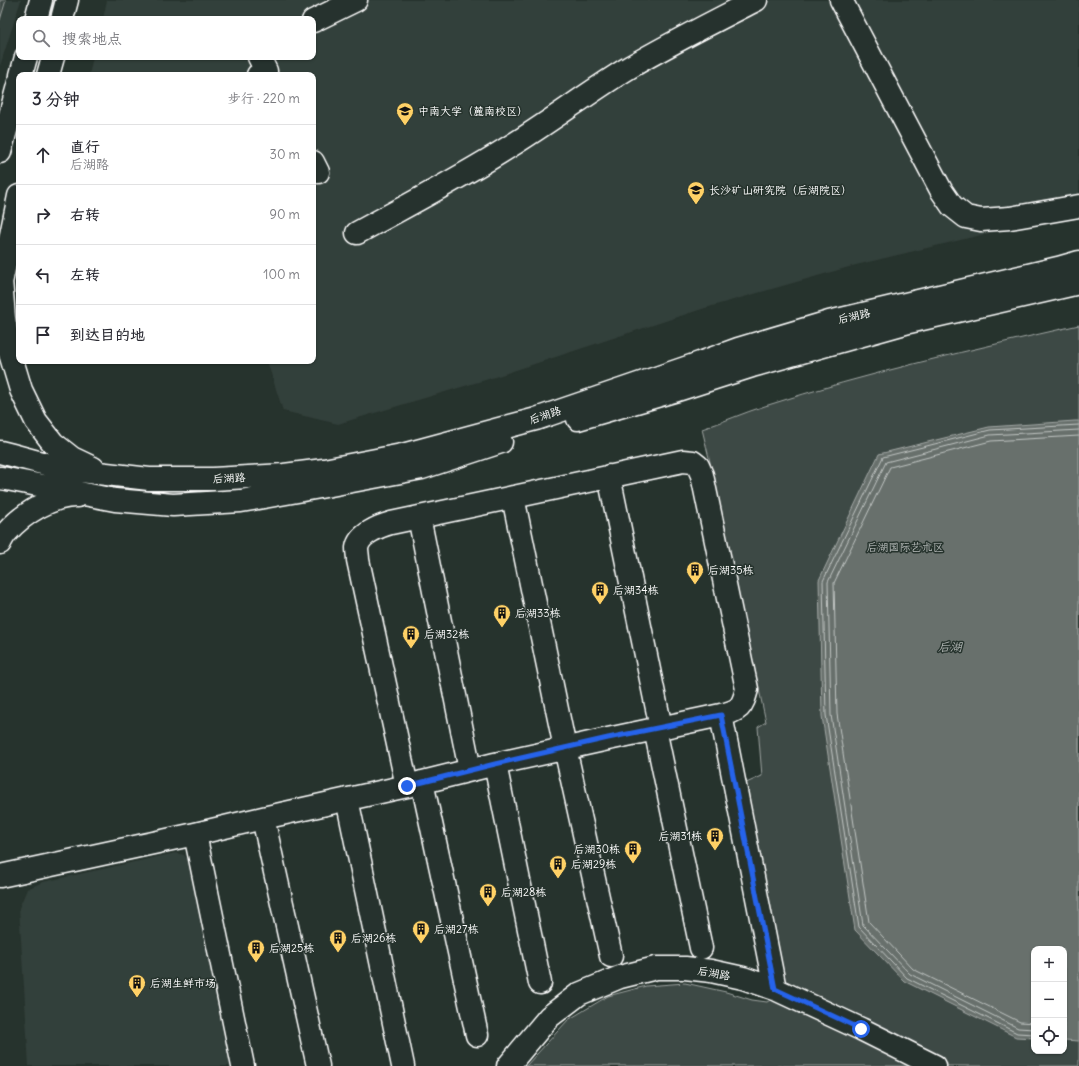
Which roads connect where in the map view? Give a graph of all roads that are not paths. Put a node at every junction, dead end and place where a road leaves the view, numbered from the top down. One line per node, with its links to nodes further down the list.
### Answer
1 (41, 0): 6 (main road)
2 (67, 0): 7 (main road)
3 (356, 0): 8 (main road)
4 (756, 0): 17 (main road)
5 (841, 0): 15 (main road)
6 (37, 16)
7 (63, 16)
8 (316, 20)
9 (25, 60): 11 (main road)
10 (52, 60): 12 (main road)
11 (22, 72)
12 (49, 72)
13 (16, 93): 14 (main road)
14 (0, 152)
15 (1079, 206)
16 (16, 211): 20 (main road)
17 (357, 233)
18 (1079, 262): 22 (main road, 后湖路)
19 (1079, 283): 25 (main road, 后湖路)
20 (1, 284): 22 (main road)
21 (0, 452): 22 (main road, 后湖路)
22 (121, 476)
23 (609, 476): 26 (main road); 29 (main road); 30 (main road)
24 (0, 478): 25 (main road, 后湖路)
25 (95, 496): 28 (main road)
26 (513, 497): 27 (main road); 31 (main road)
27 (419, 517): 33 (main road); 34 (main road)
28 (0, 543)
29 (721, 715): 30 (main road); 42 (main road)
30 (658, 728): 31 (main road); 39 (main road)
31 (565, 748): 32 (main road); 40 (main road)
32 (495, 764): 33 (main road); 41 (main road)
33 (470, 770): 34 (main road)
34 (414, 784): 35 (main road); 43 (main road)
35 (347, 799): 36 (main road); 46 (main road)
36 (263, 818): 37 (main road); 45 (main road)
37 (195, 834): 38 (main road); 44 (main road)
38 (0, 876)
39 (702, 948)
40 (611, 956)
41 (540, 983)
42 (775, 989): 47 (main road, 后湖路); 48 (main road, 后湖路)
43 (477, 1035)
44 (243, 1066)
45 (318, 1066)
46 (403, 1066)
47 (508, 1066)
48 (935, 1066)

